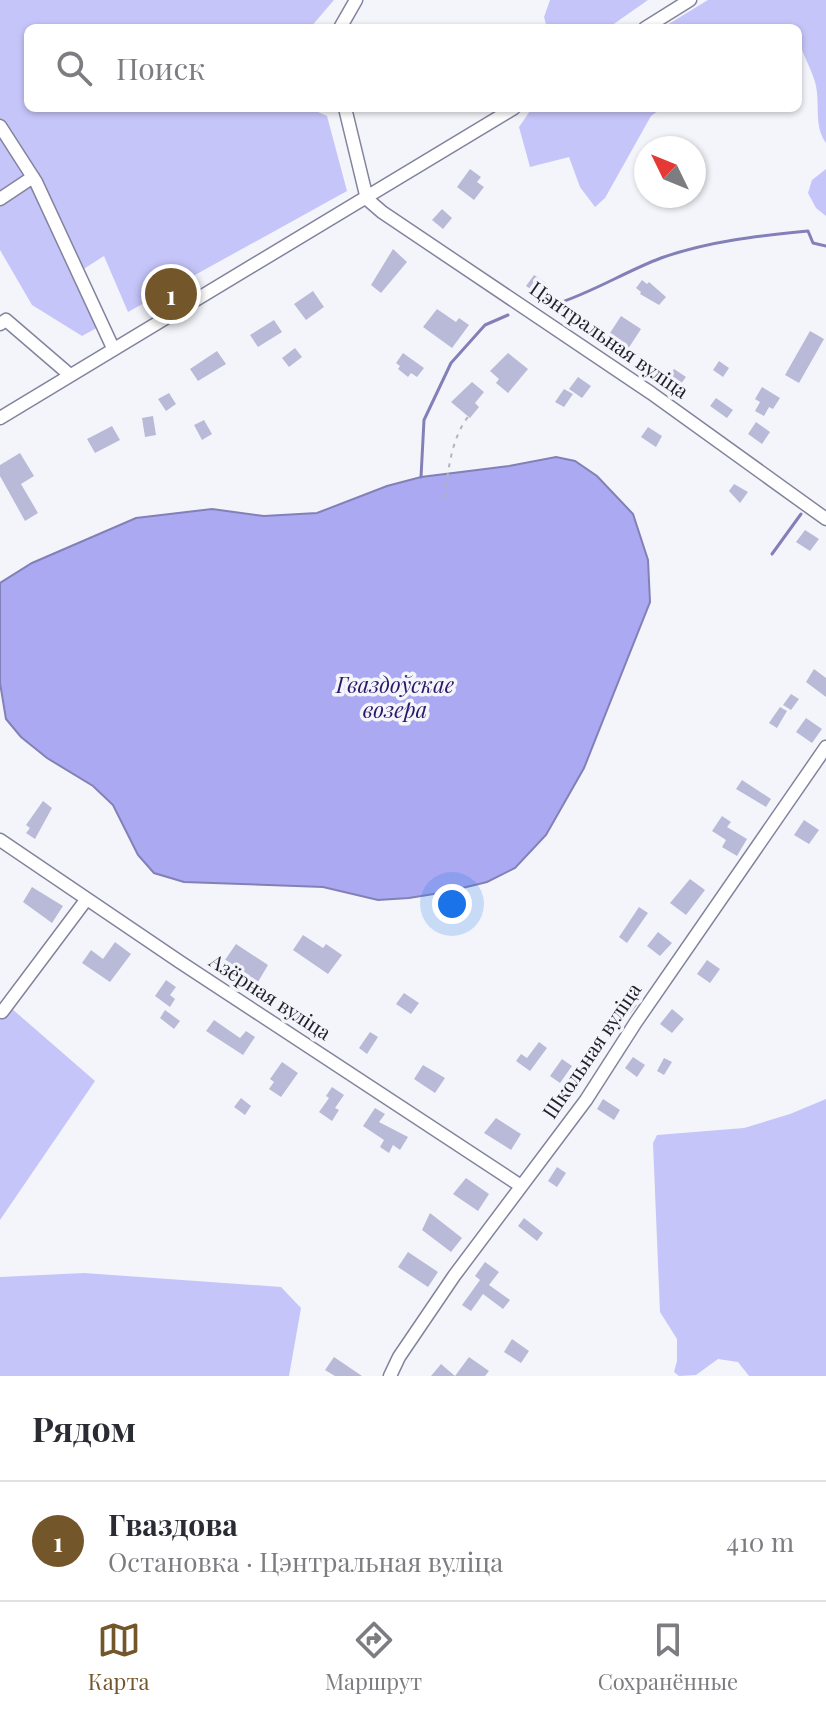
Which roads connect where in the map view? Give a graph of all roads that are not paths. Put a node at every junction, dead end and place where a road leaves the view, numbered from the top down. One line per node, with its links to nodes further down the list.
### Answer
1 (356, 0): 3 (street)
2 (690, 0): 4 (street)
3 (342, 24)
4 (651, 24)
5 (346, 112): 10 (street)
6 (508, 112): 10 (street)
7 (0, 126): 8 (street)
8 (33, 177): 9 (street); 12 (street)
9 (0, 199)
10 (367, 199): 12 (street); 15 (street, Цэнтральная вуліца)
11 (0, 324): 13 (street)
12 (113, 348): 13 (street)
13 (70, 375): 14 (street)
14 (0, 418)
15 (826, 519)
16 (826, 747): 20 (street, Школьная вуліца)
17 (0, 840): 18 (street, Азёрная вуліца)
18 (86, 900): 19 (street); 20 (street, Азёрная вуліца)
19 (2, 1012)
20 (521, 1186): 21 (street, Школьная вуліца)
21 (390, 1376)

